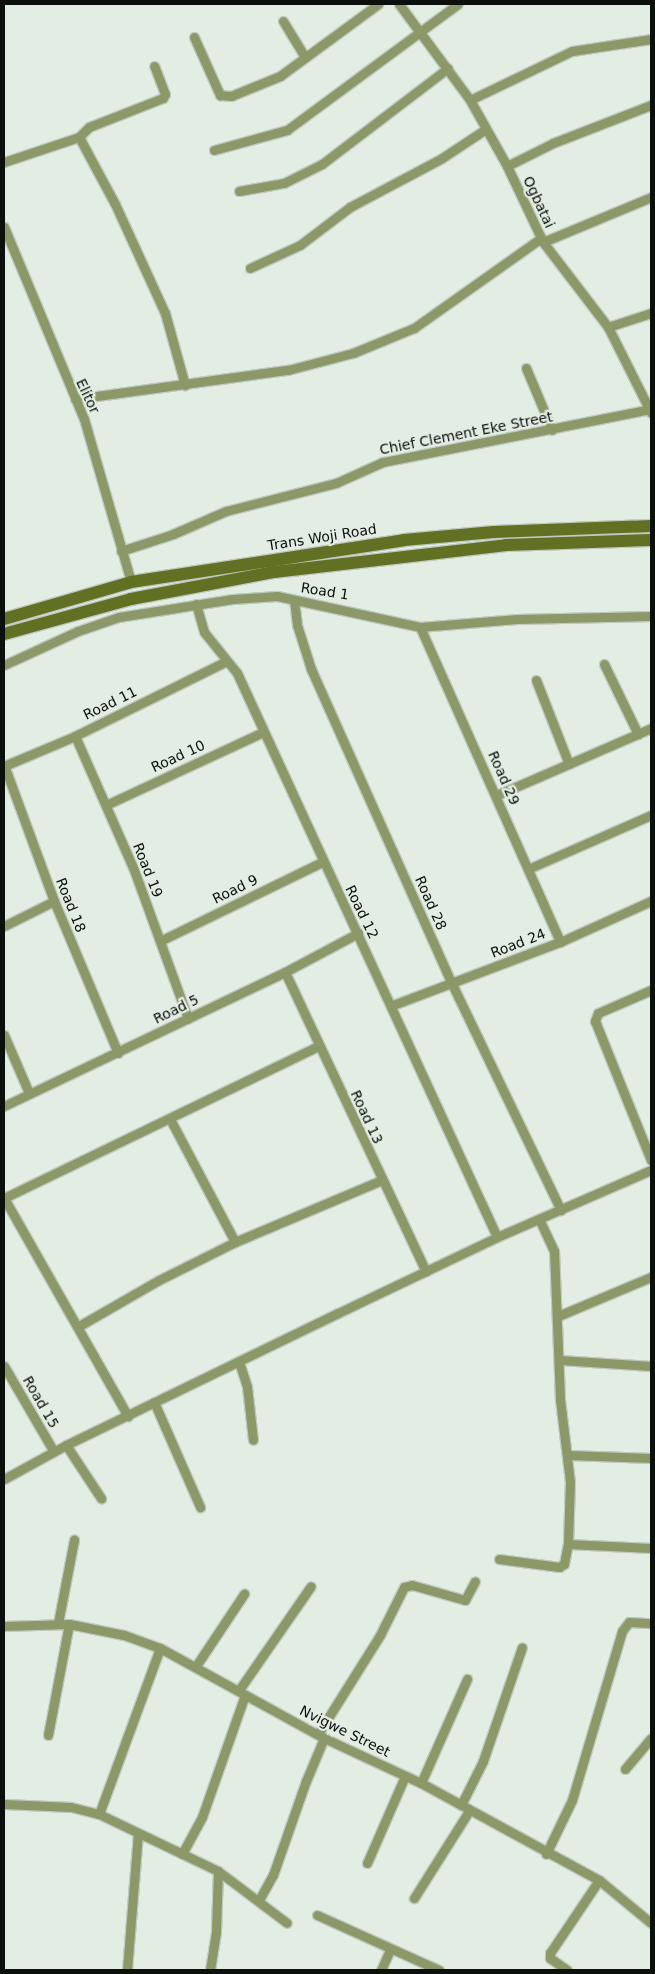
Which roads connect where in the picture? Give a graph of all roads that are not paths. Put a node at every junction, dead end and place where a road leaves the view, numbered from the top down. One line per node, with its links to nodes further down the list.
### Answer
1 (378, 4): 8 (street)
2 (399, 4): 5 (street, Ogbatai)
3 (458, 4): 5 (street)
4 (283, 21): 8 (street)
5 (418, 32): 10 (street, Ogbatai); 15 (street)
6 (194, 36): 8 (street)
7 (651, 39): 11 (street)
8 (305, 57)
9 (154, 66): 14 (street)
10 (448, 68): 11 (street, Ogbatai); 18 (street)
11 (470, 100): 13 (street, Ogbatai)
12 (651, 105): 17 (street)
13 (486, 129): 17 (street, Ogbatai); 22 (street)
14 (79, 137): 16 (street); 26 (street)
15 (214, 150)
16 (4, 162)
17 (507, 166): 21 (street, Ogbatai)
18 (239, 191)
19 (651, 197): 21 (street)
20 (4, 227): 27 (street, Elitor)
21 (542, 240): 24 (street, Ogbatai); 26 (street)
22 (250, 268)
23 (651, 313): 24 (street)
24 (608, 327): 28 (street, Ogbatai)
25 (526, 368): 29 (street)
26 (185, 385): 27 (street)
27 (75, 399): 32 (street, Elitor)
28 (651, 411): 29 (street, Chief Clement Eke Street)
29 (552, 430): 32 (street, Chief Clement Eke Street)
30 (651, 526): 33 (main road, Trans Woji Road)
31 (651, 540): 39 (main road, Trans Woji Road)
32 (121, 551): 33 (street, Elitor)
33 (131, 582): 37 (main road, Trans Woji Road)
34 (294, 600): 35 (street, Road 1); 38 (street, Road 1); 62 (street, Road 28)
35 (196, 604): 40 (street, Road 12); 42 (street, Road 1)
36 (651, 616): 38 (street, Road 1)
37 (4, 619)
38 (420, 627): 50 (street, Road 29)
39 (4, 634)
40 (227, 661): 45 (street, Road 12); 47 (street, Road 11)
41 (604, 664): 46 (street)
42 (4, 665)
43 (536, 680): 48 (street)
44 (651, 728): 46 (street)
45 (262, 732): 51 (street, Road 10); 53 (street, Road 12)
46 (638, 734): 48 (street)
47 (75, 736): 49 (street, Road 11); 51 (street, Road 19)
48 (569, 764): 50 (street)
49 (4, 765): 55 (street, Road 18)
50 (497, 794): 54 (street, Road 29)
51 (106, 805): 59 (street, Road 19)
52 (651, 815): 54 (street)
53 (322, 862): 58 (street, Road 12); 59 (street, Road 9)
54 (528, 869): 60 (street, Road 29)
55 (54, 901): 57 (street); 68 (street, Road 18)
56 (651, 901): 60 (street, Road 24)
57 (4, 926)
58 (358, 934): 61 (street, Road 5); 64 (street, Road 12)
59 (160, 942): 65 (street, Road 19)
60 (560, 942): 62 (street, Road 24)
61 (285, 972): 65 (street, Road 5); 67 (street, Road 13)
62 (452, 984): 64 (street, Road 24); 76 (street, Road 28)
63 (651, 990): 72 (street)
64 (393, 1005): 78 (street, Road 12)
65 (188, 1018): 68 (street, Road 5)
66 (4, 1035): 69 (street)
67 (319, 1046): 71 (street); 74 (street, Road 13)
68 (118, 1053): 69 (street, Road 5)
69 (29, 1093): 70 (street, Road 5)
70 (4, 1106)
71 (170, 1119): 75 (street); 79 (street)
72 (651, 1160)
73 (651, 1170): 76 (street)
74 (382, 1180): 79 (street); 80 (street, Road 13)
75 (4, 1198): 83 (street)
76 (560, 1210): 77 (street)
77 (540, 1221): 78 (street); 82 (street)
78 (497, 1237): 80 (street)
79 (235, 1242): 83 (street)
80 (426, 1272): 85 (street)
81 (651, 1277): 82 (street)
82 (558, 1316): 84 (street)
83 (80, 1326): 89 (street)
84 (560, 1360): 87 (street); 93 (street)
85 (239, 1362): 88 (street); 90 (street)
86 (4, 1366): 92 (street, Road 15)
87 (651, 1366)
88 (154, 1402): 89 (street); 97 (street)
89 (128, 1416): 91 (street)
90 (253, 1440)
91 (66, 1445): 92 (street); 96 (street)
92 (54, 1452): 95 (street)
93 (568, 1455): 94 (street); 99 (street)
94 (651, 1458)
95 (4, 1479)
96 (101, 1498)
97 (200, 1507)
98 (74, 1540): 105 (street)
99 (568, 1544): 100 (street); 101 (street)
100 (651, 1548)
101 (499, 1559)
102 (475, 1581): 115 (street)
103 (311, 1586): 113 (street)
104 (244, 1594): 111 (street)
105 (58, 1623): 107 (street, Nvigwe Street); 108 (street, Nvigwe Street)
106 (651, 1623): 126 (street)
107 (69, 1624): 110 (street, Nvigwe Street); 114 (street)
108 (4, 1626)
109 (522, 1647): 121 (street)
110 (160, 1648): 111 (street, Nvigwe Street); 123 (street)
111 (196, 1666): 113 (street, Nvigwe Street)
112 (467, 1679): 119 (street)
113 (242, 1693): 115 (street, Nvigwe Street); 125 (street)
114 (48, 1735)
115 (321, 1736): 118 (street, Nvigwe Street); 131 (street)
116 (651, 1738): 117 (street)
117 (625, 1770)
118 (405, 1776): 119 (street, Nvigwe Street); 127 (street)
119 (421, 1783): 121 (street, Nvigwe Street)
120 (4, 1804): 123 (street)
121 (461, 1805): 122 (street, Nvigwe Street)
122 (470, 1811): 126 (street, Nvigwe Street); 130 (street)
123 (99, 1814): 124 (street)
124 (138, 1834): 125 (street); 136 (street)
125 (182, 1854): 128 (street)
126 (546, 1854): 129 (street, Nvigwe Street)
127 (367, 1864)
128 (218, 1871): 131 (street); 137 (street)
129 (599, 1880): 134 (street, Nvigwe Street); 140 (street)
130 (414, 1898)
131 (259, 1900): 133 (street)
132 (317, 1915): 135 (street)
133 (287, 1923)
134 (651, 1923)
135 (390, 1950): 138 (street); 139 (street)
136 (127, 1970)
137 (210, 1970)
138 (380, 1970)
139 (438, 1970)
140 (567, 1970)

